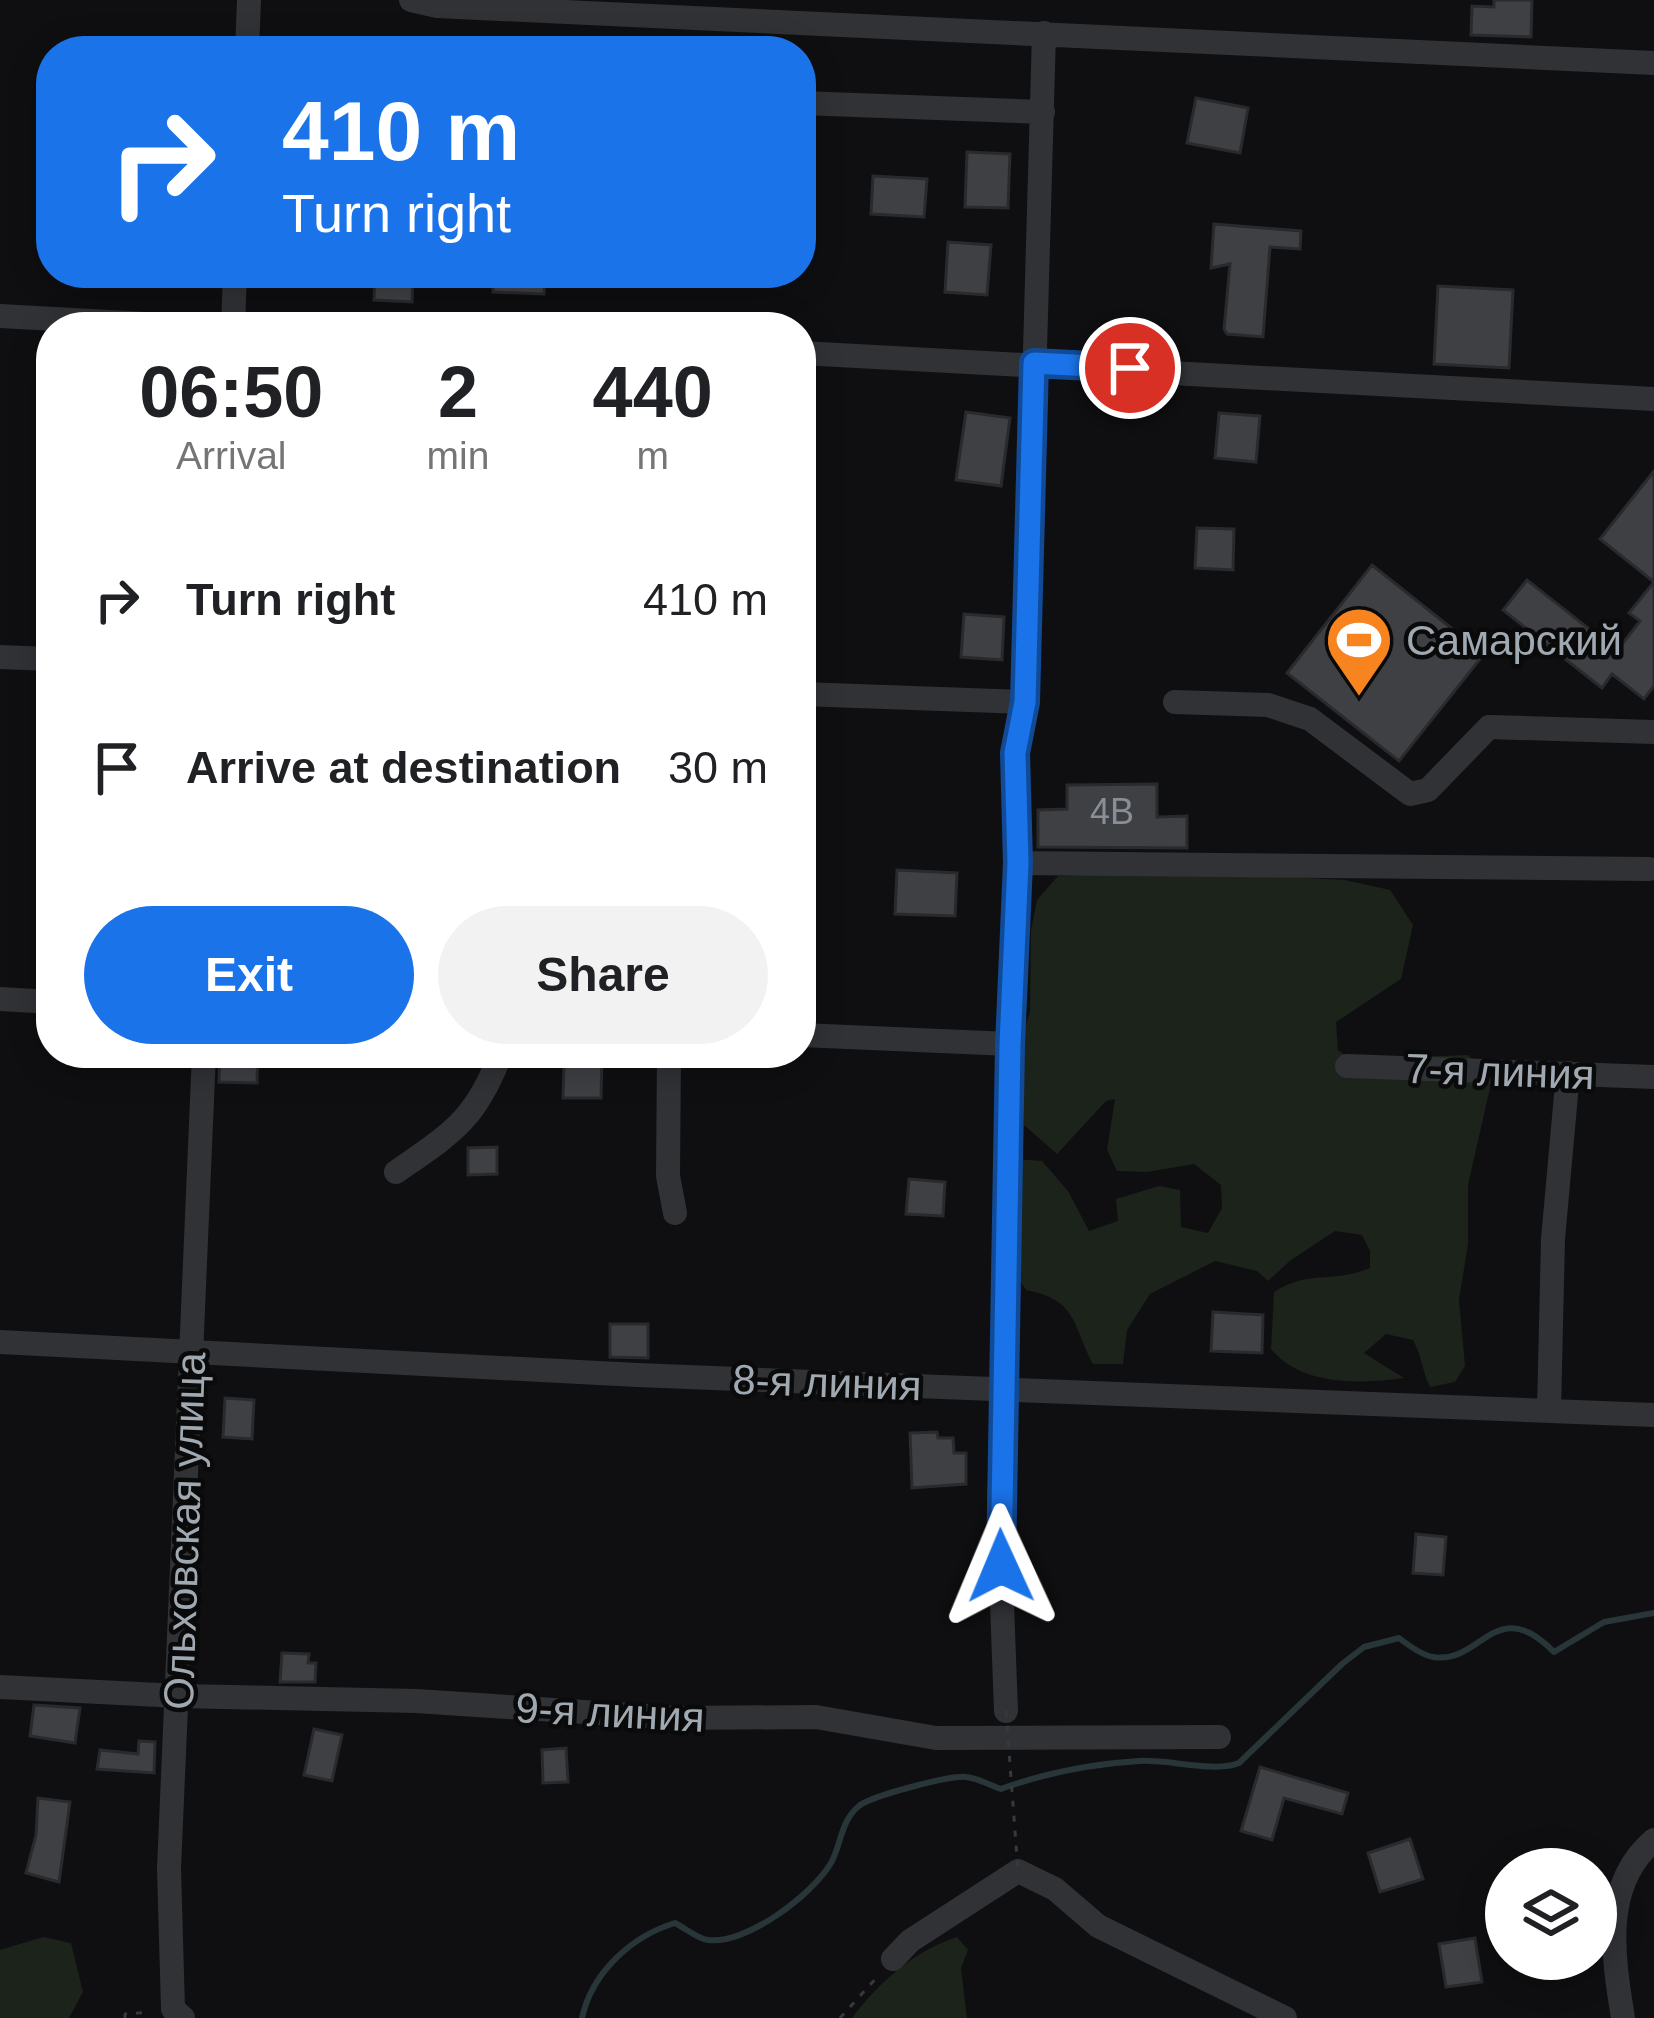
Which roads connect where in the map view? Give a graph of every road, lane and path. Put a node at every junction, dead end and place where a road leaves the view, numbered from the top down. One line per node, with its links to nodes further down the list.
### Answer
1 (249, 0): 4 (street)
2 (411, 0): 3 (street)
3 (1044, 33): 5 (street); 7 (street)
4 (248, 36)
5 (1654, 63)
6 (816, 104): 7 (street)
7 (1043, 112): 11 (street)
8 (0, 316): 9 (street)
9 (36, 318)
10 (816, 354): 11 (street)
11 (1034, 363): 12 (street); 16 (street)
12 (1654, 399)
13 (0, 657): 14 (street)
14 (36, 658)
15 (816, 695): 16 (street)
16 (1025, 702): 19 (street)
17 (1175, 702): 18 (street)
18 (1654, 732)
19 (1018, 863): 20 (street); 24 (street)
20 (1649, 869)
21 (0, 1000): 22 (street)
22 (36, 1001)
23 (816, 1036): 24 (street)
24 (1010, 1045): 35 (street)
25 (1347, 1066): 29 (street, 7-я линия)
26 (203, 1068): 34 (street, Ольховская улица)
27 (496, 1068): 31 (street)
28 (669, 1068): 32 (street)
29 (1568, 1073): 30 (street, 7-я линия); 36 (street)
30 (1654, 1076)
31 (397, 1172)
32 (675, 1213)
33 (0, 1342): 34 (street, 8-я линия)
34 (191, 1351): 35 (street, 8-я линия); 39 (street, Ольховская улица)
35 (1004, 1389): 36 (street, 8-я линия); 40 (street)
36 (1549, 1410): 37 (street, 8-я линия)
37 (1654, 1415)
38 (0, 1687): 39 (street, 9-я линия)
39 (179, 1696): 41 (street, 9-я линия); 45 (street, Ольховская улица)
40 (1006, 1712): 43 (path, bridge)
41 (1219, 1737)
42 (1654, 1840): 49 (street)
43 (1018, 1871): 44 (street); 48 (street)
44 (893, 1959): 47 (path)
45 (178, 2014): 46 (path)
46 (125, 2018)
47 (840, 2018)
48 (1285, 2018)
49 (1623, 2018)

